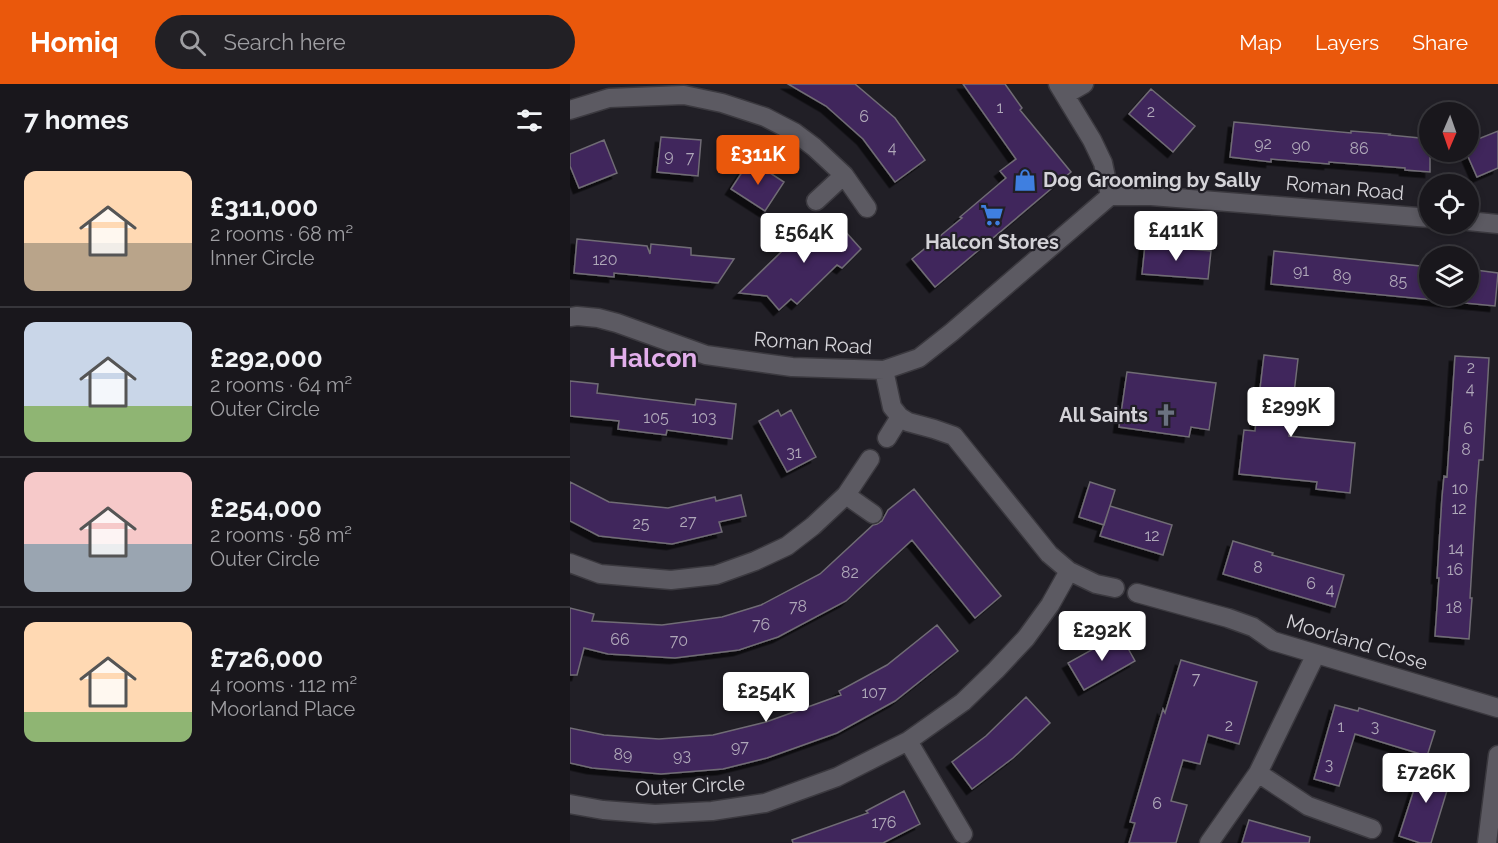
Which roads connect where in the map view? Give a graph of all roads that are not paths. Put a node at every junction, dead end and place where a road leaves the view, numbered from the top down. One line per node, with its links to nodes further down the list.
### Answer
1 (1084, 84): 2 (street)
2 (1062, 90): 5 (street)
3 (570, 110): 4 (street)
4 (844, 175): 6 (street); 7 (street)
5 (1110, 196): 8 (street, Roman Road); 12 (street, Roman Road)
6 (816, 201)
7 (867, 208)
8 (1419, 217)
9 (1479, 222): 10 (street)
10 (1498, 224)
11 (570, 317): 12 (street, Roman Road)
12 (884, 370): 13 (street)
13 (900, 417): 14 (street); 19 (street)
14 (887, 438)
15 (870, 459): 16 (street)
16 (846, 495): 17 (street); 18 (street)
17 (873, 514)
18 (570, 563)
19 (1069, 571): 20 (street); 24 (street, Outer Circle)
20 (1115, 588)
21 (1137, 593): 22 (street, Moorland Close)
22 (1316, 654): 23 (street, Moorland Close); 26 (street)
23 (1498, 708)
24 (908, 741): 27 (street, Outer Circle); 29 (street)
25 (1498, 755): 31 (street)
26 (1258, 773): 28 (street); 30 (street)
27 (570, 804)
28 (1372, 829)
29 (963, 834)
30 (1209, 843)
31 (1486, 843)

